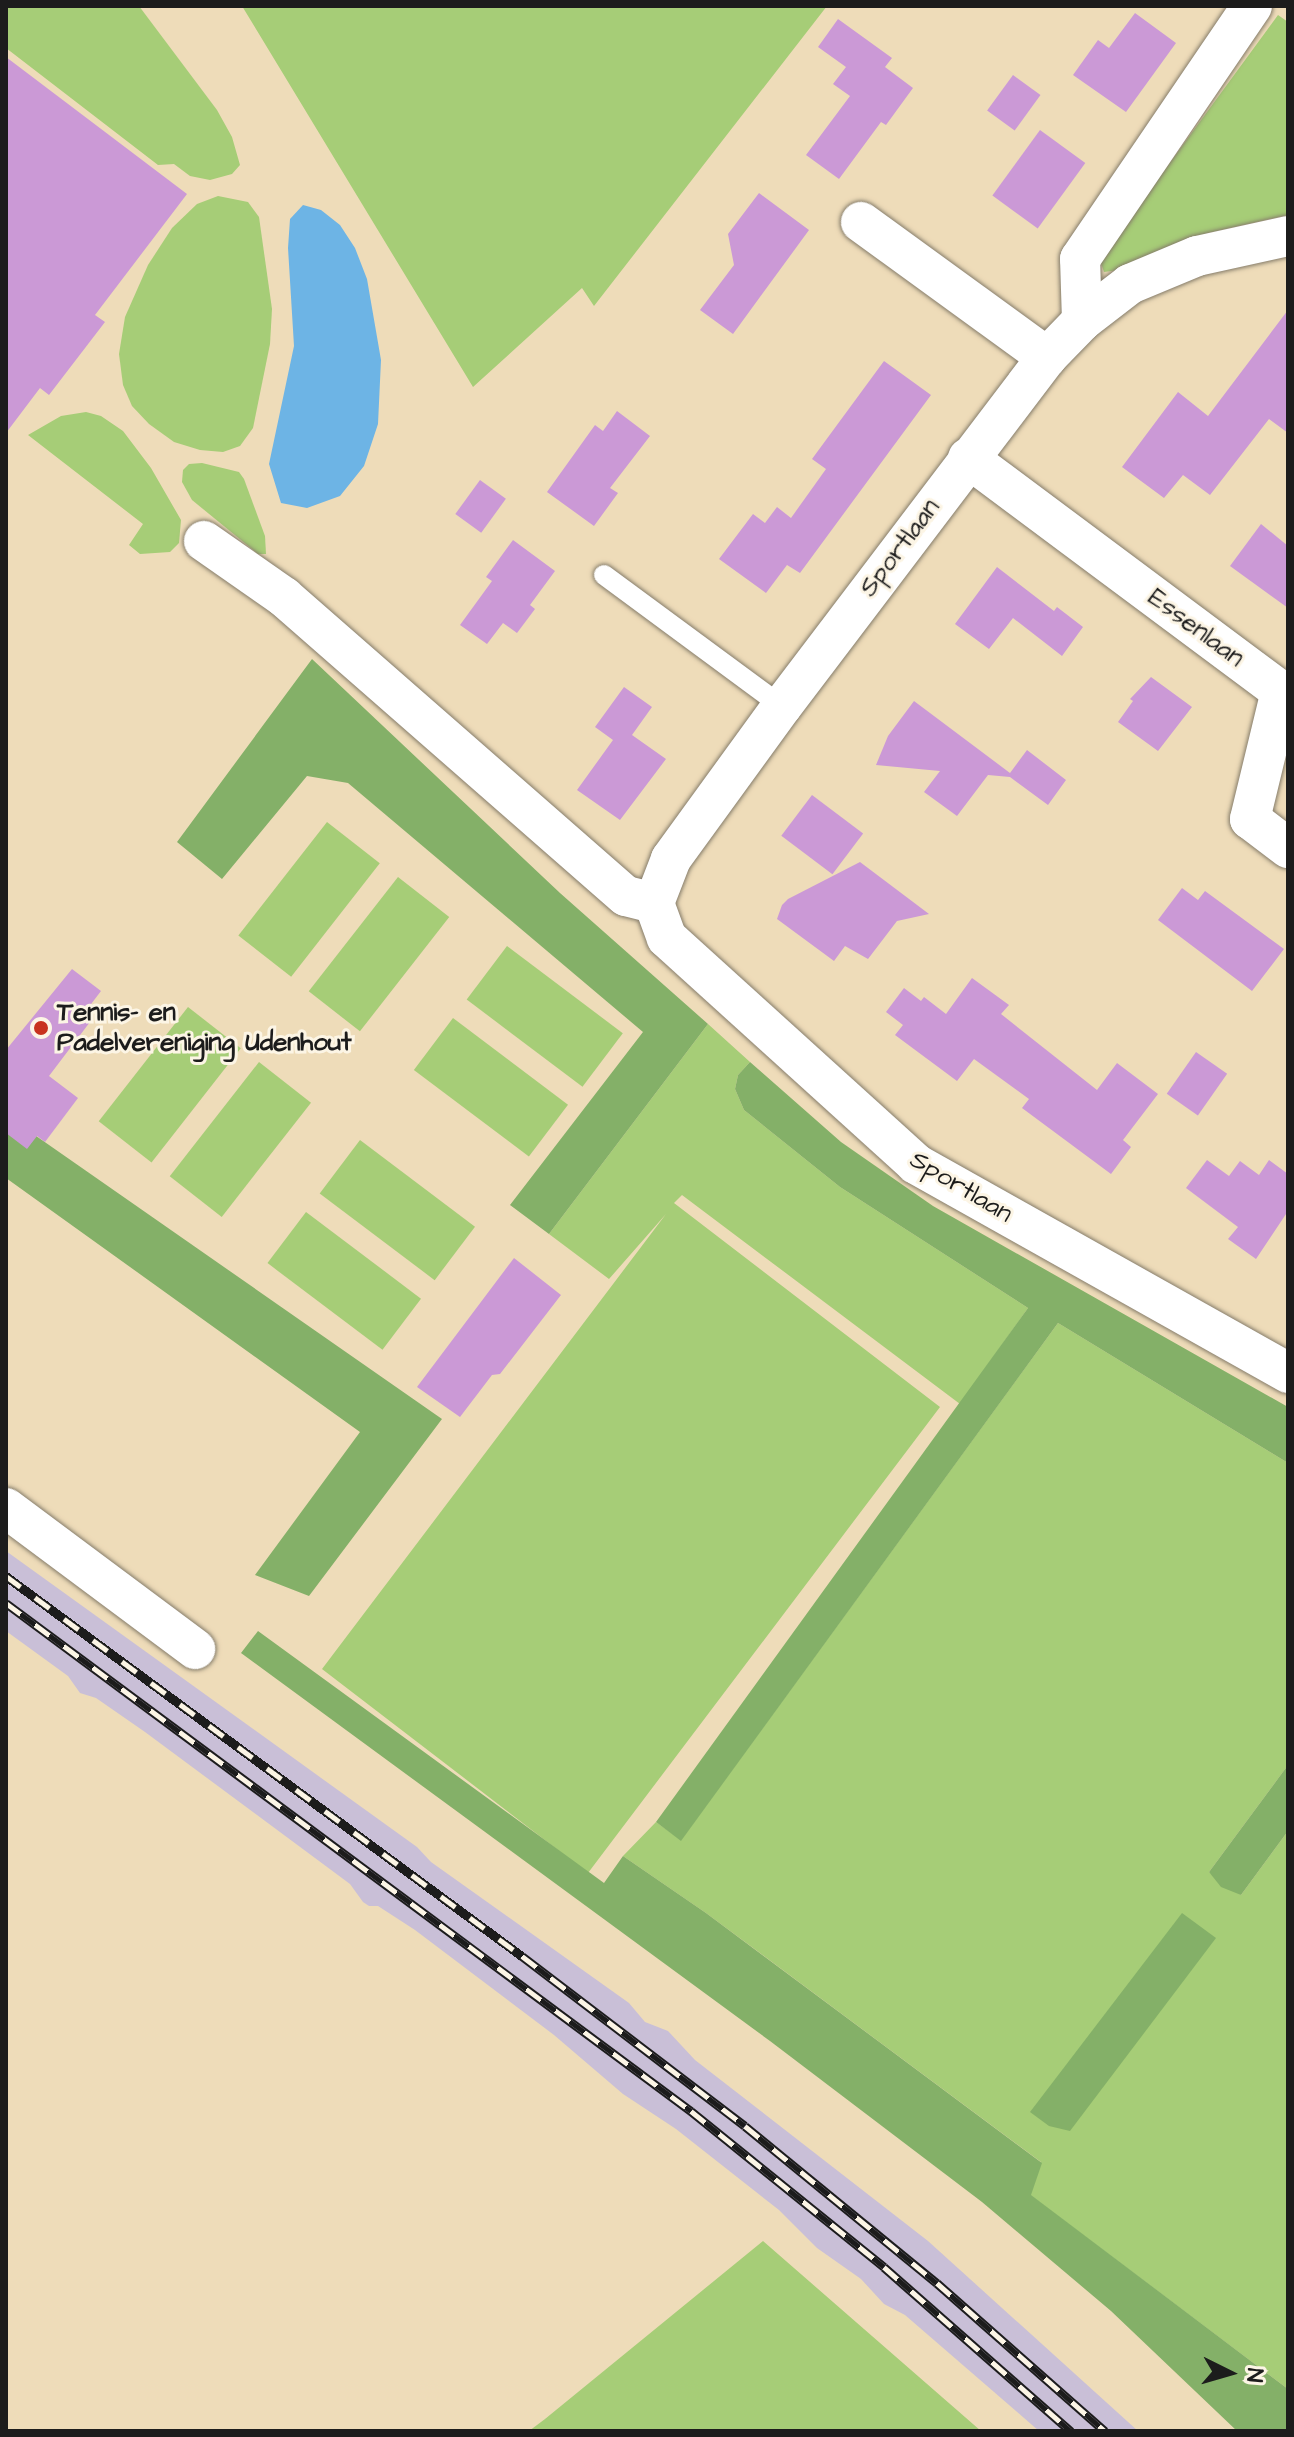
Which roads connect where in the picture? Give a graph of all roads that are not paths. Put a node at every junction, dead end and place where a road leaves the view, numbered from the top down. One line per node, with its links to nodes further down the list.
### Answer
1 (1252, 6): 4 (street)
2 (861, 222): 5 (street)
3 (1288, 236): 4 (street, Sportlaan)
4 (1082, 321): 5 (street, Sportlaan)
5 (1047, 357): 6 (street, Sportlaan)
6 (968, 458): 9 (street, Sportlaan); 10 (street, Essenlaan)
7 (204, 541): 11 (street)
8 (604, 575): 9 (lane)
9 (782, 706): 11 (street, Sportlaan)
10 (1288, 848)
11 (654, 903): 12 (street, Sportlaan)
12 (1288, 1373)
13 (6, 1508): 14 (street)
14 (195, 1649)

